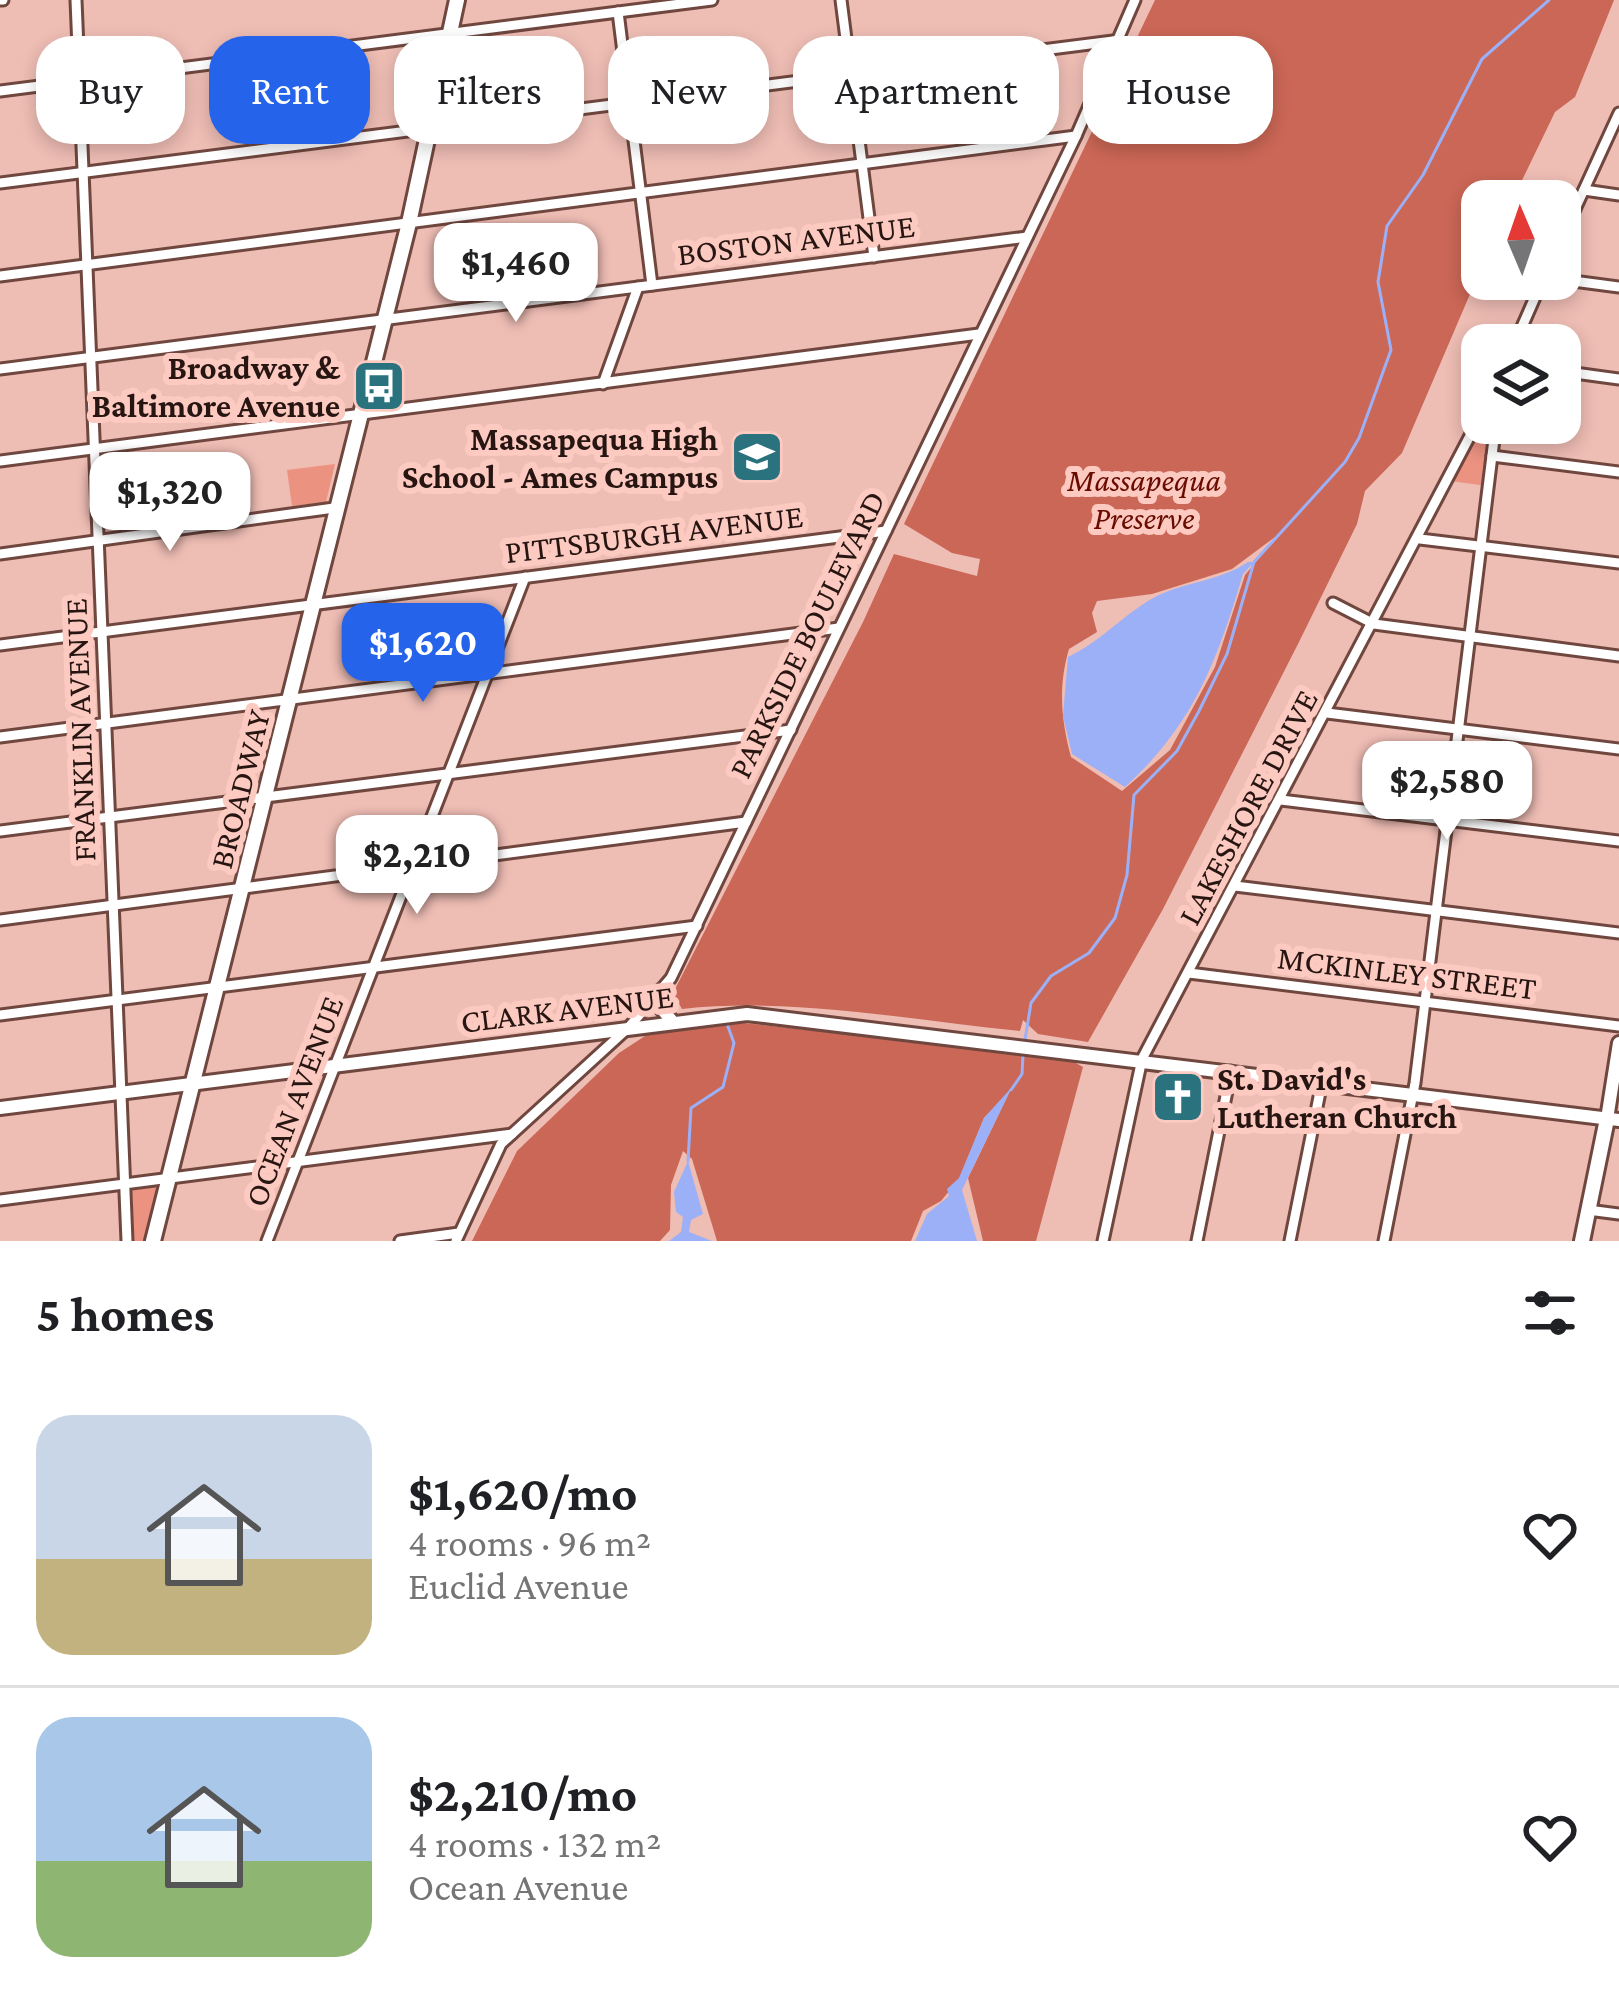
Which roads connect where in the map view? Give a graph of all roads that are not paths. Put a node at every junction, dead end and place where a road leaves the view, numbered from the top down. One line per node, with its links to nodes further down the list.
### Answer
1 (76, 0): 8 (street, FRANKLIN AVENUE)
2 (457, 0): 7 (main road, BROADWAY)
3 (712, 0): 6 (street)
4 (841, 0): 10 (street)
5 (1135, 0): 11 (street, PARKSIDE BOULEVARD)
6 (617, 12): 7 (street); 9 (street)
7 (449, 34): 12 (street)
8 (78, 36)
9 (620, 36)
10 (845, 36)
11 (1122, 36)
12 (185, 68)
13 (36, 87): 14 (street)
14 (0, 92)
15 (1619, 113): 26 (street)
16 (1083, 121): 18 (street, PARKSIDE BOULEVARD)
17 (394, 132): 24 (street)
18 (1076, 136): 23 (street); 31 (street, PARKSIDE BOULEVARD)
19 (82, 144): 24 (street, FRANKLIN AVENUE)
20 (426, 144): 30 (main road, BROADWAY)
21 (634, 144): 27 (street)
22 (859, 144): 23 (street)
23 (862, 163): 27 (street); 32 (street)
24 (83, 173): 25 (street); 33 (street, FRANKLIN AVENUE)
25 (0, 183)
26 (1584, 190): 28 (street); 29 (street)
27 (641, 194): 30 (street); 36 (street)
28 (1619, 195)
29 (1581, 196)
30 (409, 223): 33 (street); 39 (main road, BROADWAY)
31 (1027, 237): 32 (street, BOSTON AVENUE); 40 (street, PARKSIDE BOULEVARD)
32 (874, 257): 36 (street, BOSTON AVENUE)
33 (87, 265): 34 (street); 41 (street, FRANKLIN AVENUE)
34 (0, 276)
35 (1581, 282): 38 (street)
36 (652, 285): 37 (street, BOSTON AVENUE)
37 (638, 287): 39 (street, BOSTON AVENUE); 45 (street)
38 (1619, 287)
39 (385, 320): 41 (street, BOSTON AVENUE); 46 (main road, BROADWAY)
40 (979, 334): 45 (street); 54 (street, PARKSIDE BOULEVARD)
41 (91, 357): 42 (street, BOSTON AVENUE); 49 (street, FRANKLIN AVENUE)
42 (0, 369)
43 (1581, 374): 44 (street)
44 (1619, 379)
45 (603, 384): 46 (street)
46 (360, 415): 49 (street); 53 (main road, BROADWAY)
47 (1467, 444): 55 (street, LAKESHORE DRIVE)
48 (1493, 444): 50 (street)
49 (94, 449): 51 (street); 56 (street, FRANKLIN AVENUE)
50 (1492, 456): 52 (street); 57 (street)
51 (0, 461)
52 (1619, 472)
53 (334, 508): 56 (street); 61 (main road, BROADWAY)
54 (886, 531): 60 (street, PITTSBURGH AVENUE); 64 (street, PARKSIDE BOULEVARD)
55 (1420, 539): 57 (street); 63 (street, LAKESHORE DRIVE)
56 (98, 541): 58 (street); 65 (street, FRANKLIN AVENUE)
57 (1481, 547): 59 (street); 66 (street)
58 (0, 554)
59 (1619, 563)
60 (525, 577): 61 (street, PITTSBURGH AVENUE); 69 (street, OCEAN AVENUE)
61 (314, 604): 65 (street, PITTSBURGH AVENUE); 70 (main road, BROADWAY)
62 (1333, 604): 63 (street)
63 (1374, 624): 66 (street); 71 (street, LAKESHORE DRIVE)
64 (839, 628): 69 (street); 74 (street, PARKSIDE BOULEVARD)
65 (102, 632): 67 (street, PITTSBURGH AVENUE); 72 (street, FRANKLIN AVENUE)
66 (1470, 638): 68 (street); 73 (street)
67 (0, 645)
68 (1619, 656)
69 (488, 674): 70 (street); 77 (street, OCEAN AVENUE)
70 (290, 700): 72 (street); 78 (main road, BROADWAY)
71 (1327, 713): 73 (street); 79 (street, LAKESHORE DRIVE)
72 (106, 723): 75 (street); 80 (street, FRANKLIN AVENUE)
73 (1459, 729): 76 (street); 81 (street)
74 (791, 730): 77 (street); 82 (street, PARKSIDE BOULEVARD)
75 (0, 737)
76 (1619, 749)
77 (450, 773): 78 (street); 85 (street, OCEAN AVENUE)
78 (267, 797): 80 (street); 87 (main road, BROADWAY)
79 (1281, 800): 81 (street); 86 (street, LAKESHORE DRIVE)
80 (110, 817): 83 (street); 88 (street, FRANKLIN AVENUE)
81 (1448, 820): 84 (street); 89 (street)
82 (746, 822): 85 (street); 91 (street, PARKSIDE BOULEVARD)
83 (0, 831)
84 (1619, 841)
85 (412, 866): 87 (street); 93 (street, OCEAN AVENUE)
86 (1235, 886): 89 (street); 94 (street, LAKESHORE DRIVE)
87 (242, 890): 88 (street); 95 (main road, BROADWAY)
88 (113, 905): 90 (street); 97 (street, FRANKLIN AVENUE)
89 (1437, 911): 92 (street); 98 (street)
90 (0, 920)
91 (697, 926): 93 (street); 96 (street, PARKSIDE BOULEVARD)
92 (1619, 933)
93 (374, 967): 95 (street); 105 (street, OCEAN AVENUE)
94 (1189, 973): 98 (street, MCKINLEY STREET); 104 (street, LAKESHORE DRIVE)
95 (218, 987): 97 (street); 107 (main road, BROADWAY)
96 (662, 991): 100 (street); 102 (street, PARKSIDE BOULEVARD)
97 (117, 1000): 99 (street); 109 (street, FRANKLIN AVENUE)
98 (1425, 1002): 101 (street, MCKINLEY STREET); 110 (street)
99 (0, 1016)
100 (671, 1022): 102 (street, CLARK AVENUE); 104 (street, CLARK AVENUE)
101 (1619, 1026)
102 (629, 1027): 105 (street, CLARK AVENUE); 113 (street, PARKSIDE BOULEVARD)
103 (1619, 1043): 112 (street)
104 (1142, 1059): 106 (street, CLARK AVENUE); 125 (street, LAKESHORE DRIVE)
105 (336, 1065): 107 (street, CLARK AVENUE); 114 (street, OCEAN AVENUE)
106 (1231, 1071): 108 (street, CLARK AVENUE); 126 (street)
107 (195, 1082): 109 (street, CLARK AVENUE); 115 (main road, BROADWAY)
108 (1322, 1082): 110 (street, CLARK AVENUE); 127 (street)
109 (121, 1092): 111 (street, CLARK AVENUE); 116 (street, FRANKLIN AVENUE)
110 (1413, 1094): 112 (street, CLARK AVENUE); 128 (street)
111 (0, 1108)
112 (1613, 1119): 118 (main road)
113 (515, 1134): 114 (street); 120 (street, PARKSIDE BOULEVARD)
114 (298, 1163): 115 (street); 123 (street, OCEAN AVENUE)
115 (172, 1178): 116 (street); 122 (main road, BROADWAY)
116 (125, 1184): 117 (street); 121 (street, FRANKLIN AVENUE)
117 (0, 1200)
118 (1588, 1210): 119 (street); 129 (main road)
119 (1619, 1214)
120 (457, 1237): 124 (street)
121 (127, 1241)
122 (153, 1241)
123 (267, 1241)
124 (400, 1241)
125 (1103, 1241)
126 (1197, 1241)
127 (1290, 1241)
128 (1384, 1241)
129 (1582, 1241)

